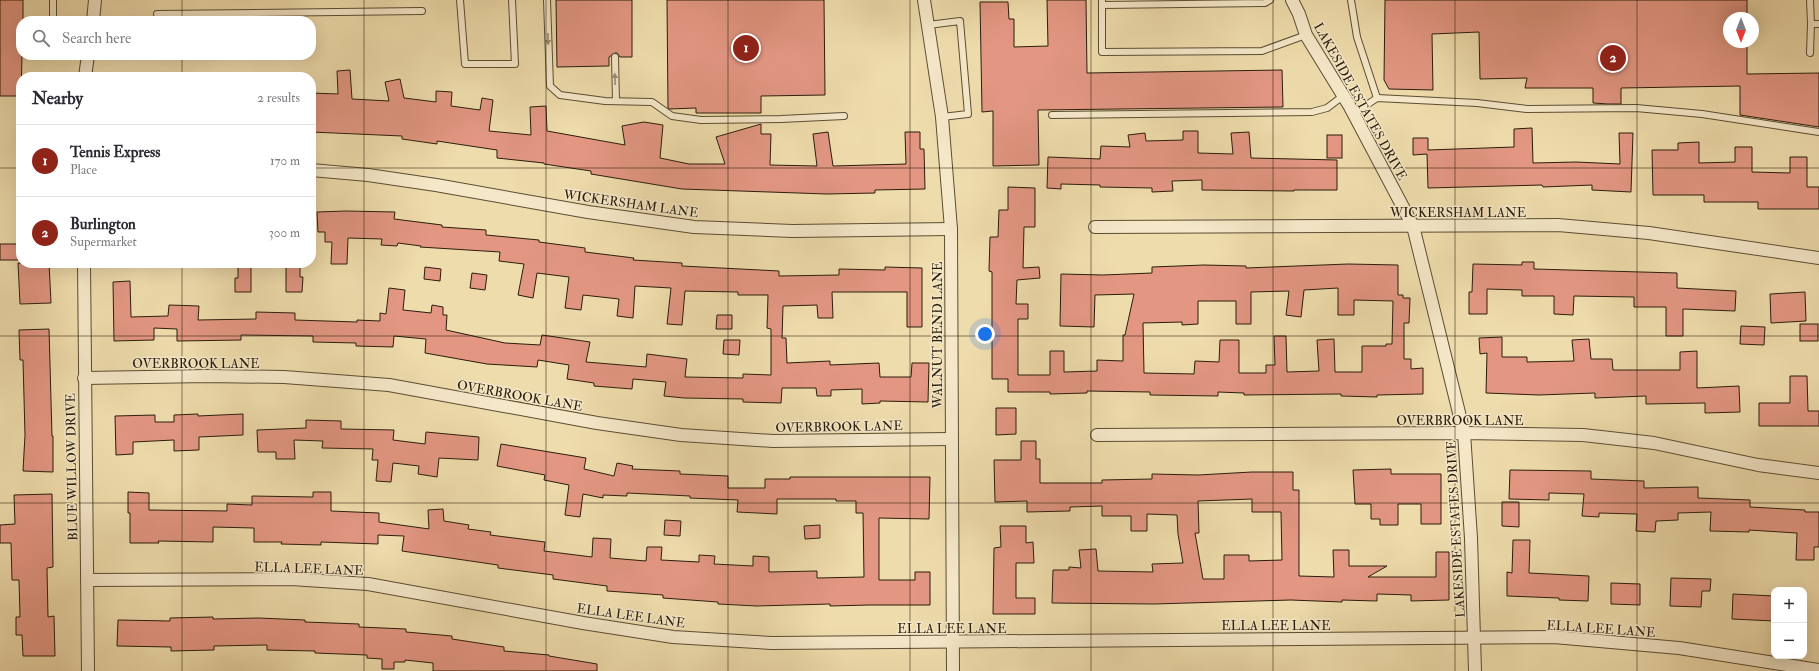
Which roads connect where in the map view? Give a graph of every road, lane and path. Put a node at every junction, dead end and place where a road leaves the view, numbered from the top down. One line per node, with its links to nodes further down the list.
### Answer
1 (53, 0): 16 (lane)
2 (95, 0): 17 (street)
3 (460, 0): 4 (lane)
4 (512, 0)
5 (547, 0): 28 (lane, one-way to 28)
6 (924, 0): 20 (street, WALNUT BEND LANE)
7 (1270, 0): 12 (lane)
8 (1292, 0): 15 (street, LAKESIDE ESTATES DRIVE)
9 (1300, 0): 15 (street, LAKESIDE ESTATES DRIVE)
10 (1351, 0): 27 (lane)
11 (1810, 0): 18 (lane)
12 (1102, 3): 21 (lane)
13 (422, 11): 14 (lane)
14 (157, 14)
15 (1299, 14): 21 (street, LAKESIDE ESTATES DRIVE)
16 (53, 16)
17 (93, 16)
18 (1811, 24): 19 (lane); 22 (lane)
19 (1819, 24)
20 (928, 25): 32 (street, WALNUT BEND LANE); 32 (lane)
21 (1306, 35): 26 (street, LAKESIDE ESTATES DRIVE)
22 (1810, 53)
23 (615, 57): 28 (lane, one-way to 23)
24 (87, 60): 25 (street)
25 (86, 72)
26 (1343, 96): 29 (street, LAKESIDE ESTATES DRIVE); 30 (lane)
27 (1377, 98): 29 (lane); 33 (lane)
28 (616, 101): 31 (lane)
29 (1353, 114): 35 (street, LAKESIDE ESTATES DRIVE)
30 (1052, 115)
31 (844, 116)
32 (942, 117): 37 (street, WALNUT BEND LANE)
33 (1819, 132)
34 (316, 170): 37 (street, WICKERSHAM LANE)
35 (1413, 226): 36 (street, WICKERSHAM LANE); 38 (street, WICKERSHAM LANE); 41 (street, LAKESIDE ESTATES DRIVE)
36 (1095, 227)
37 (951, 229): 43 (street, WALNUT BEND LANE)
38 (1819, 258)
39 (84, 268): 40 (street, BLUE WILLOW DRIVE)
40 (84, 378): 43 (street, OVERBROOK LANE); 45 (street, BLUE WILLOW DRIVE)
41 (1464, 433): 42 (street, OVERBROOK LANE); 44 (street, OVERBROOK LANE); 46 (street, LAKESIDE ESTATES DRIVE)
42 (1097, 435)
43 (951, 439): 47 (street, WALNUT BEND LANE)
44 (1819, 473)
45 (87, 580): 47 (street, ELLA LEE LANE); 49 (street, BLUE WILLOW DRIVE)
46 (1475, 638): 47 (street, ELLA LEE LANE); 48 (street, ELLA LEE LANE); 51 (street, LAKESIDE ESTATES DRIVE)
47 (952, 642): 50 (street, WALNUT BEND LANE)
48 (1819, 670)
49 (88, 671)
50 (953, 671)
51 (1475, 671)

